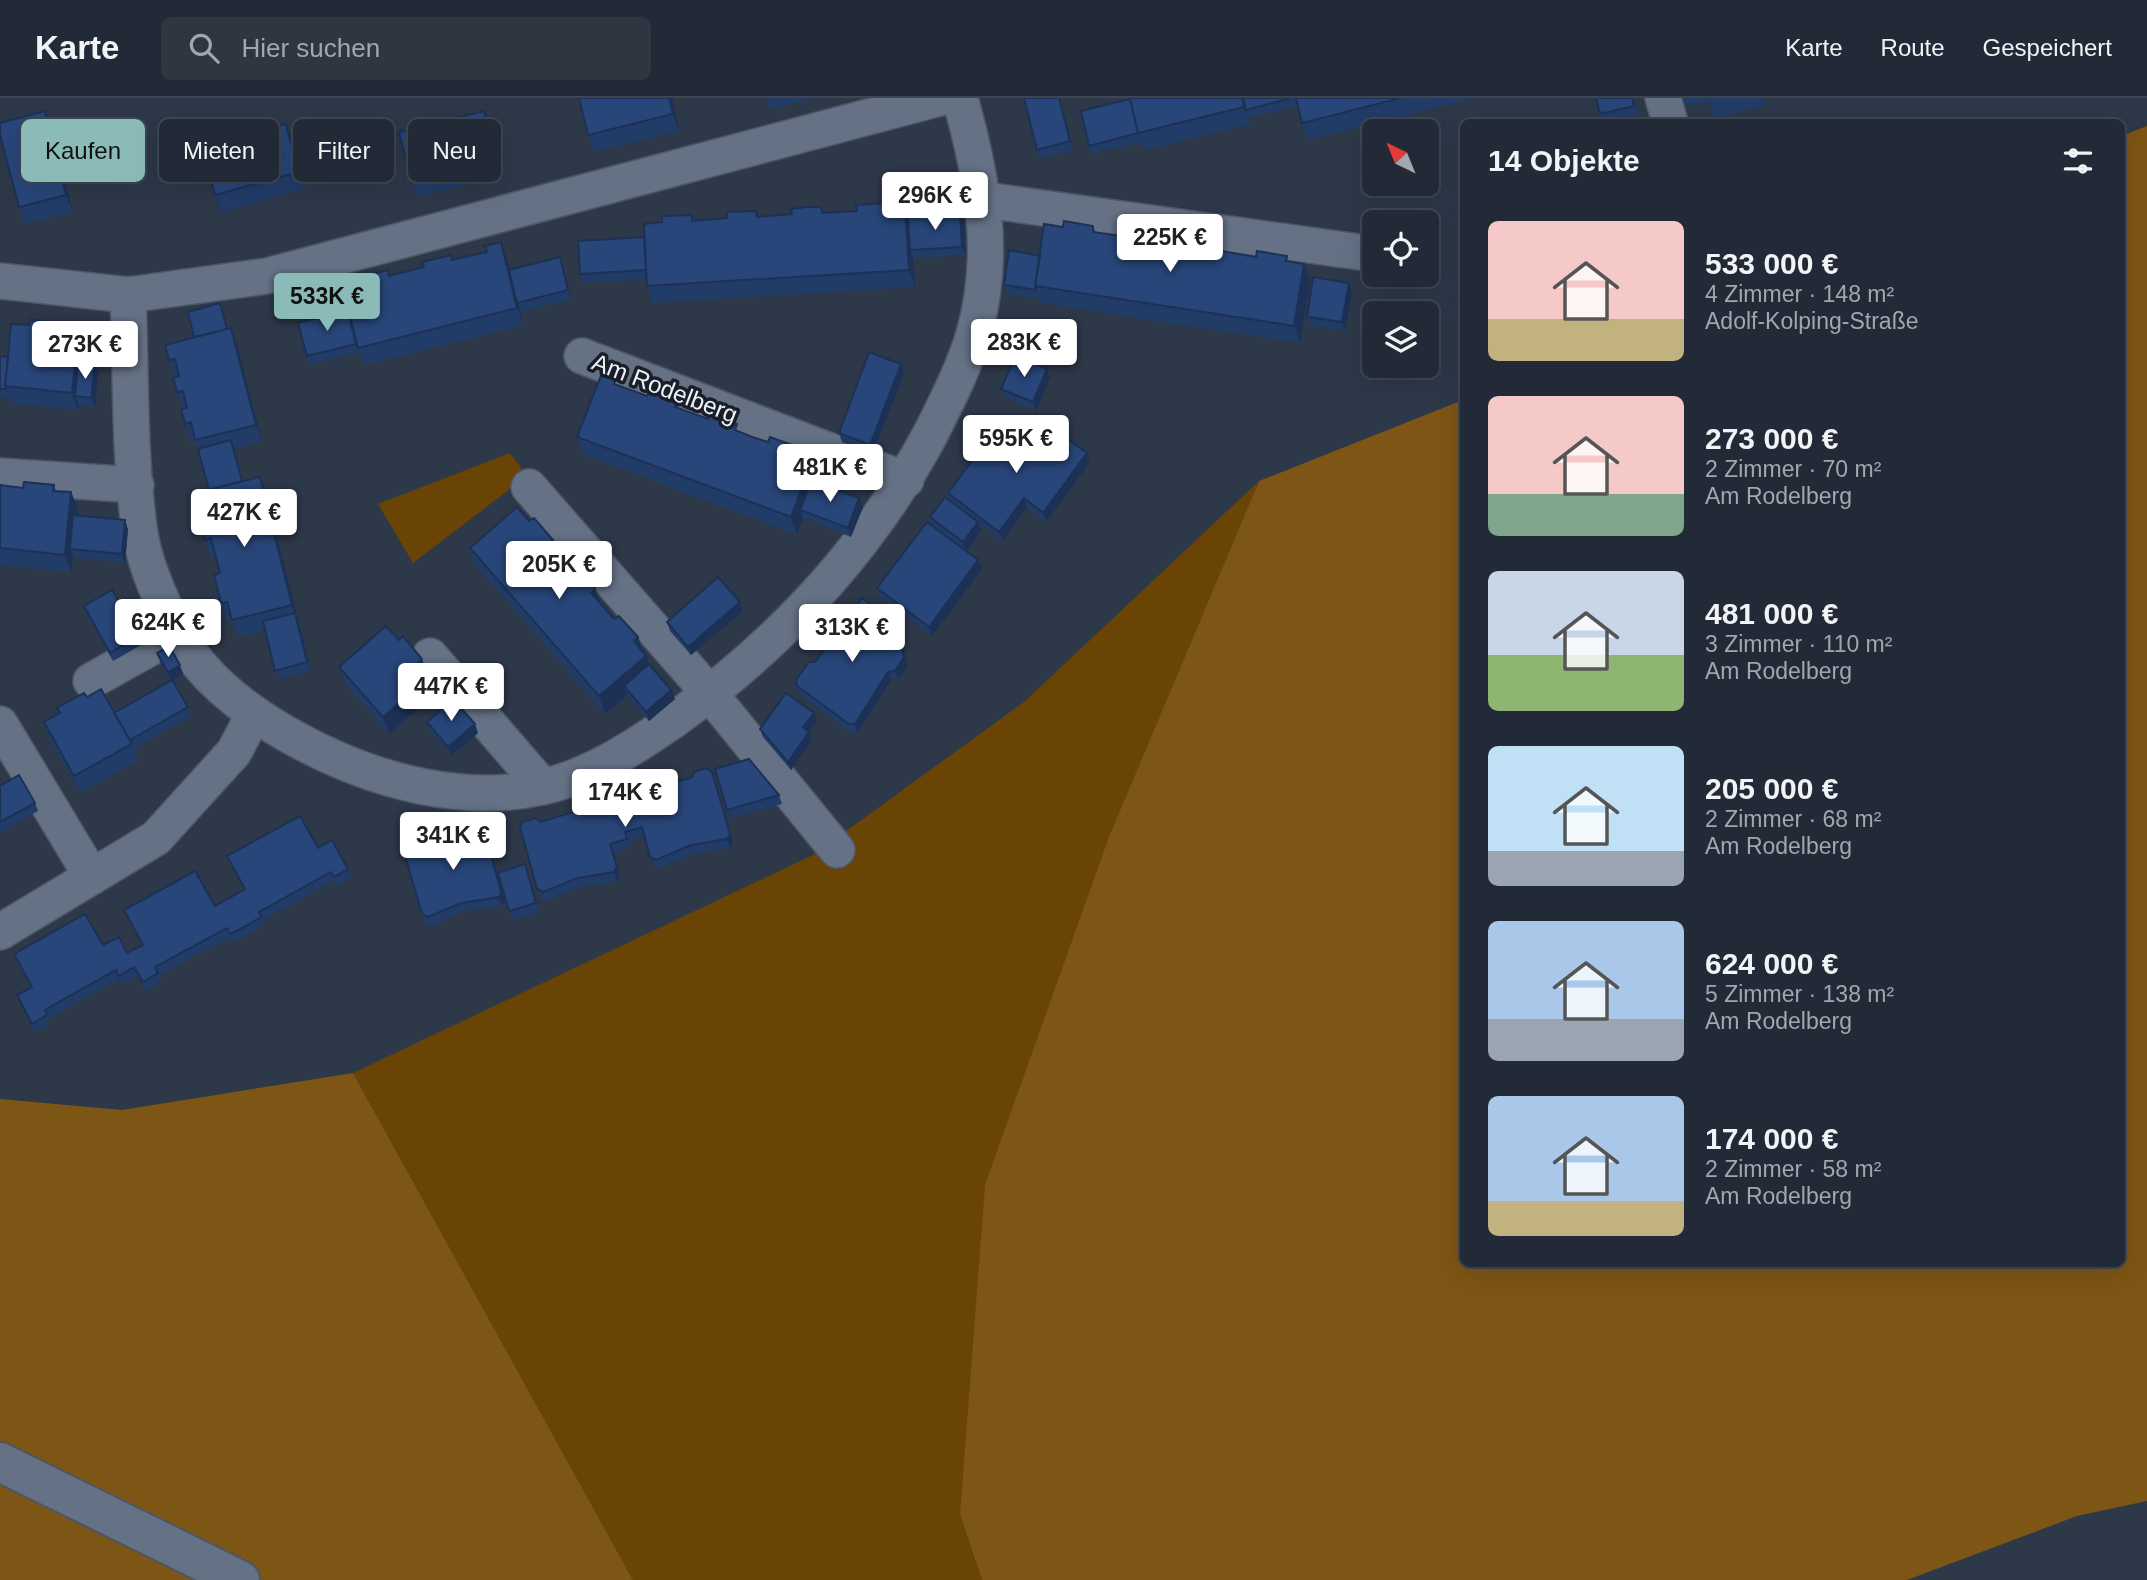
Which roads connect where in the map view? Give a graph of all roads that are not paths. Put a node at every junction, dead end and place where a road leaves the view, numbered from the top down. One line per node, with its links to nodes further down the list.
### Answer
1 (940, 98): 8 (street)
2 (960, 98): 5 (street)
3 (1663, 98): 4 (street)
4 (1669, 119)
5 (985, 200): 6 (street); 11 (street)
6 (1362, 252)
7 (0, 281): 8 (street)
8 (128, 296): 12 (street)
9 (582, 356): 11 (street, Am Rodelberg)
10 (0, 476): 12 (street)
11 (906, 480): 17 (street)
12 (136, 485): 14 (street)
13 (529, 487): 17 (street)
14 (177, 633): 16 (street); 18 (street)
15 (430, 656): 20 (street)
16 (91, 681)
17 (710, 694): 20 (street); 21 (street)
18 (253, 716): 20 (street); 22 (street)
19 (0, 724): 22 (street)
20 (543, 787)
21 (837, 850)
22 (92, 877): 23 (street)
23 (0, 932)
24 (0, 1462): 25 (street)
25 (240, 1580)

